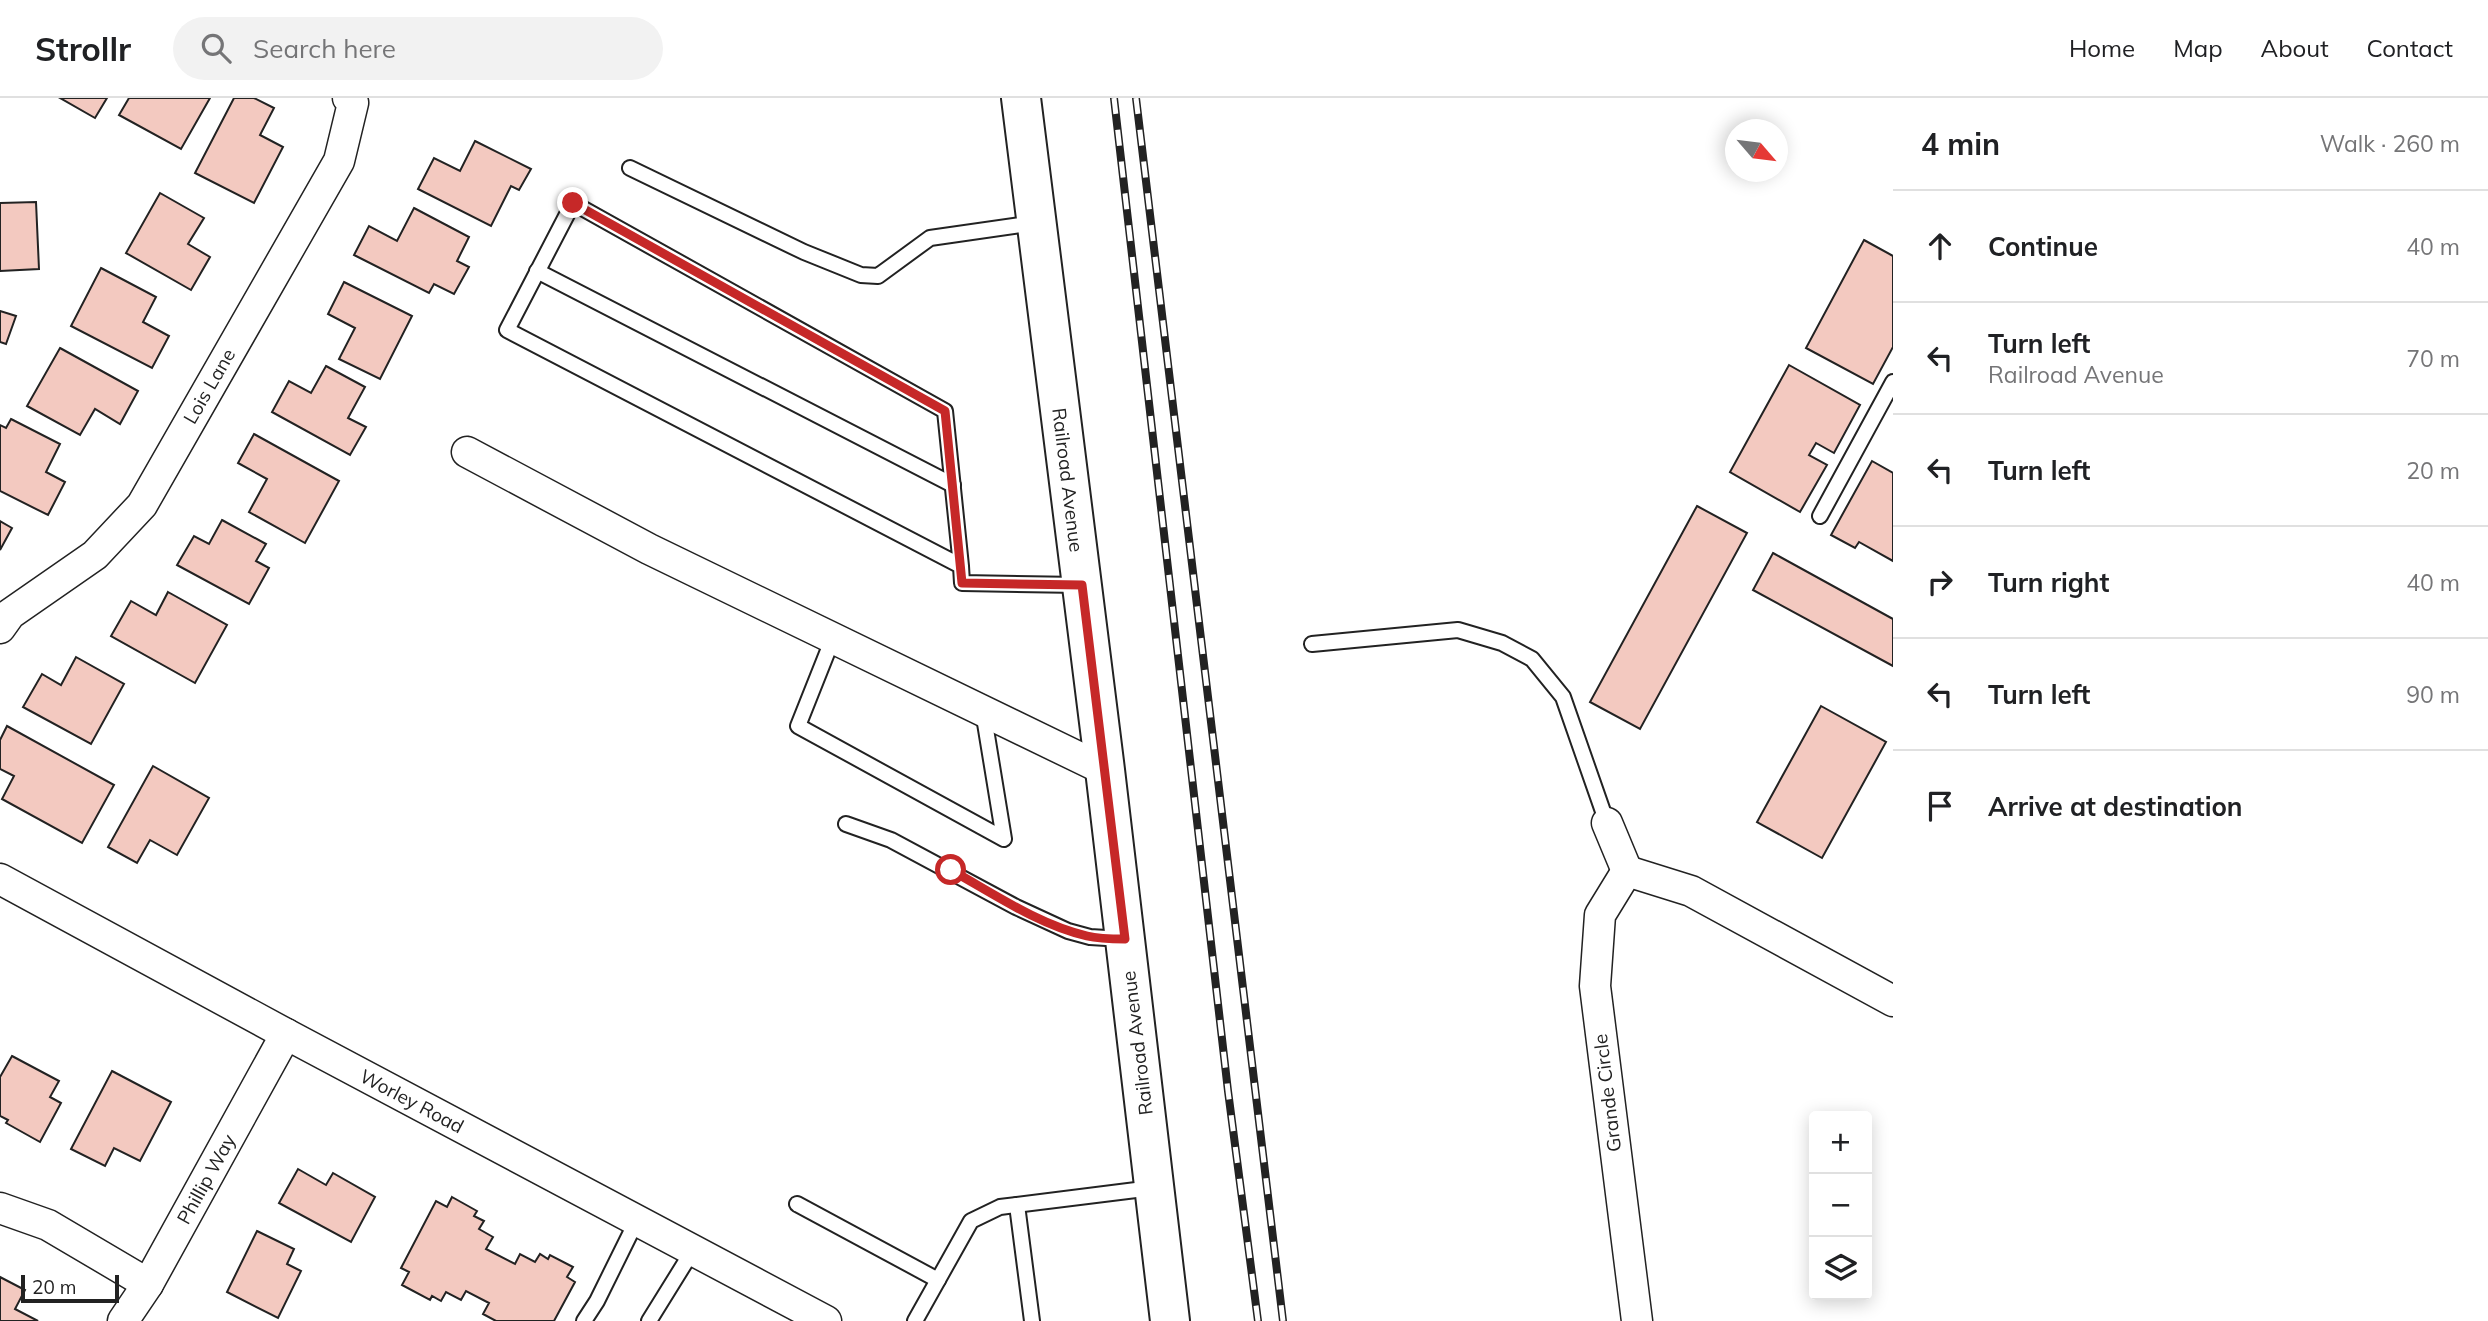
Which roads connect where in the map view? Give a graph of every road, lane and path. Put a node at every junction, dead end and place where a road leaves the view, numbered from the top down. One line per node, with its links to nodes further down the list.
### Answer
1 (348, 98): 12 (street, Lois Lane)
2 (1021, 98): 4 (main road, Railroad Avenue)
3 (630, 168): 4 (lane)
4 (1036, 223): 11 (main road, Railroad Avenue)
5 (537, 271): 8 (lane); 8 (lane); 10 (lane)
6 (1893, 382): 9 (lane)
7 (467, 452): 13 (street)
8 (953, 485): 10 (lane)
9 (1820, 516)
10 (961, 566): 11 (lane)
11 (1082, 585): 16 (main road, Railroad Avenue)
12 (0, 628)
13 (833, 638): 15 (street); 15 (lane)
14 (1312, 644): 17 (lane)
15 (983, 711): 16 (street)
16 (1105, 771): 21 (main road, Railroad Avenue)
17 (1607, 823): 19 (street)
18 (846, 824): 21 (lane)
19 (1627, 871): 22 (street); 39 (street, Grande Circle)
20 (0, 879): 23 (street, Worley Road)
21 (1125, 939): 24 (main road, Railroad Avenue)
22 (1893, 1001)
23 (286, 1034): 28 (street, Worley Road); 31 (street, Phillip Way)
24 (1154, 1188): 26 (lane); 38 (main road, Railroad Avenue)
25 (797, 1204): 30 (lane)
26 (1017, 1205): 30 (lane); 37 (lane)
27 (0, 1208): 31 (street)
28 (637, 1220): 29 (street, Worley Road); 33 (lane)
29 (693, 1250): 34 (lane); 35 (street, Worley Road)
30 (938, 1280): 36 (lane)
31 (148, 1284): 32 (street, Phillip Way)
32 (123, 1321)
33 (584, 1321)
34 (649, 1321)
35 (826, 1321)
36 (915, 1321)
37 (1032, 1321)
38 (1170, 1321)
39 (1637, 1321)

